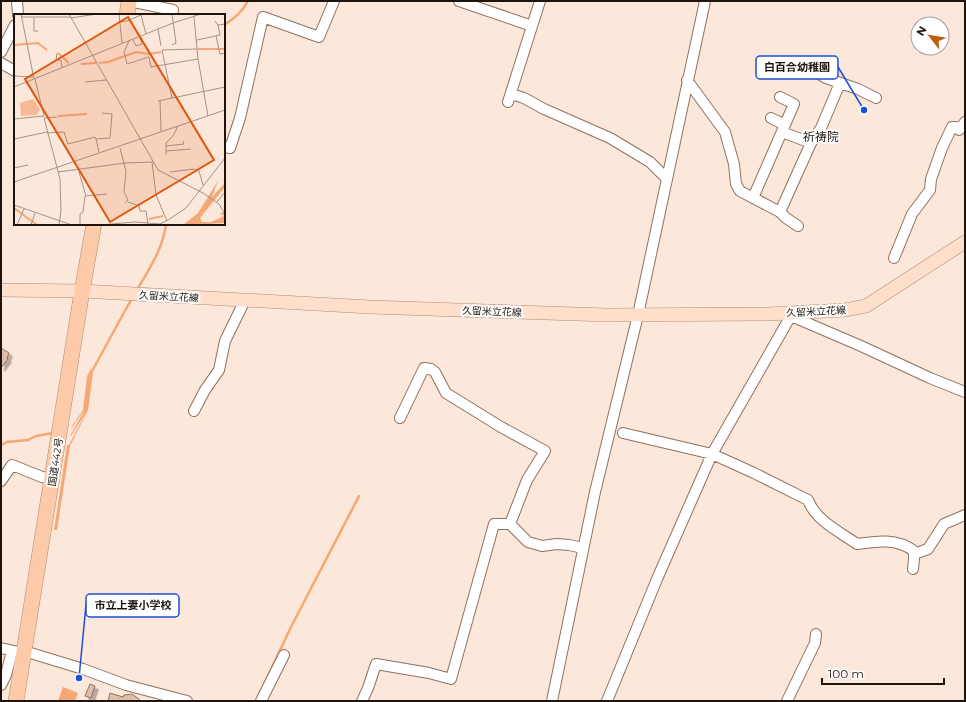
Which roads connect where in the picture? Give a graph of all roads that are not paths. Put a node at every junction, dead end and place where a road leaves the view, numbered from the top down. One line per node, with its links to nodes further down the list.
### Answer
1 (17, 1): 7 (street)
2 (129, 1): 8 (highway); 9 (street)
3 (334, 1): 24 (street)
4 (459, 1): 10 (street)
5 (540, 1): 10 (street)
6 (705, 1): 16 (street)
7 (18, 14)
8 (127, 14)
9 (172, 14)
10 (532, 26): 25 (street)
11 (14, 27): 12 (street)
12 (1, 52)
13 (1, 63): 14 (street)
14 (14, 70)
15 (819, 74): 17 (street)
16 (687, 80): 25 (street); 26 (street)
17 (840, 83): 19 (street); 23 (street)
18 (780, 97): 22 (street)
19 (876, 98)
20 (770, 118): 22 (street)
21 (965, 122): 31 (street)
22 (784, 128): 23 (street); 26 (street)
23 (811, 143): 27 (street)
24 (225, 147)
25 (666, 178): 36 (street)
26 (753, 198): 27 (street)
27 (780, 212): 29 (street)
28 (94, 225): 33 (highway, 国道442号)
29 (798, 226)
30 (965, 242): 35 (main road, 久留米立花線)
31 (894, 258)
32 (1, 290): 33 (main road, 久留米立花線)
33 (82, 291): 34 (main road, 久留米立花線); 42 (highway, 国道442号)
34 (246, 300): 36 (main road, 久留米立花線); 38 (street)
35 (792, 314): 36 (main road, 久留米立花線); 37 (street); 41 (street)
36 (638, 315): 46 (street)
37 (965, 392)
38 (194, 411)
39 (400, 418): 45 (street)
40 (623, 433): 41 (street)
41 (712, 454): 47 (street); 59 (street)
42 (52, 479): 43 (street); 51 (highway, 国道442号)
43 (1, 481)
44 (965, 515): 47 (street)
45 (510, 524): 46 (street); 57 (street)
46 (583, 548): 58 (street)
47 (914, 554): 48 (street)
48 (913, 569)
49 (816, 634): 60 (street)
50 (1, 648): 51 (street)
51 (20, 652): 53 (street); 54 (highway, 国道442号); 55 (street)
52 (284, 655): 56 (street)
53 (1, 684)
54 (16, 701)
55 (187, 701)
56 (261, 701)
57 (362, 701)
58 (552, 701)
59 (607, 701)
60 (787, 701)

